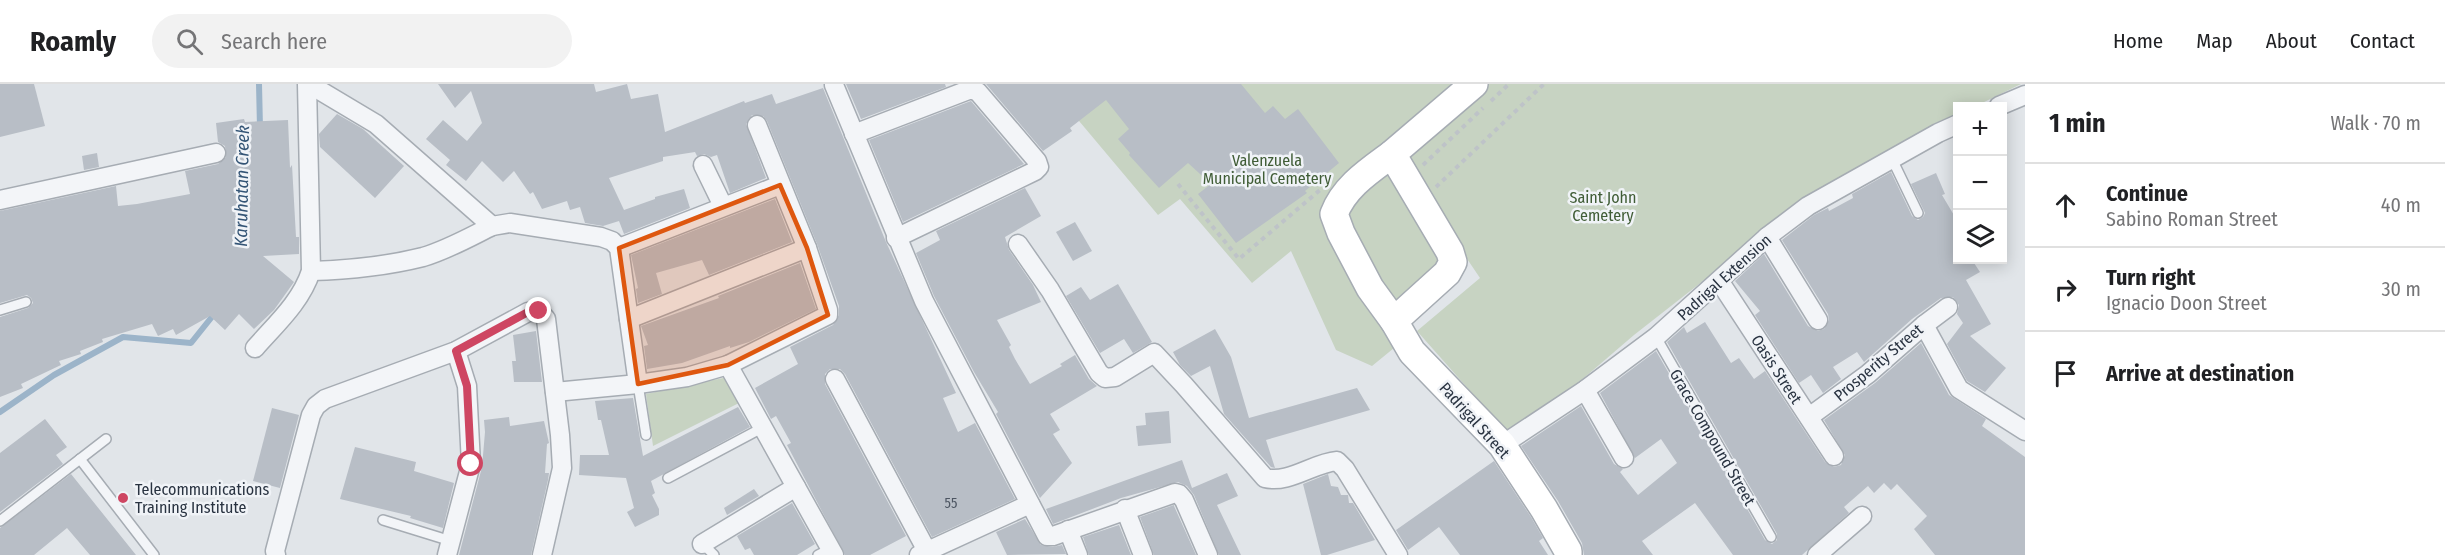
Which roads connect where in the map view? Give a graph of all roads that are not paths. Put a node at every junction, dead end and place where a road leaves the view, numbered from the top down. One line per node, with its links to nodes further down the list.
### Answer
1 (308, 84): 17 (street); 23 (street)
2 (1474, 84): 10 (street, Padrigal Street)
3 (834, 85): 8 (street)
4 (2025, 95): 5 (street)
5 (2007, 103)
6 (757, 125): 13 (street)
7 (1953, 127): 11 (street, Padrigal Extension)
8 (854, 134): 19 (street); 19 (street)
9 (216, 153): 14 (street)
10 (1392, 154): 30 (street); 30 (street, Padrigal Street)
11 (1892, 159): 16 (lane); 18 (street, Padrigal Extension)
12 (703, 165): 15 (street)
13 (780, 185): 15 (street); 22 (street)
14 (0, 200)
15 (723, 206): 21 (street)
16 (1918, 213)
17 (492, 226): 21 (street); 23 (street)
18 (1767, 237): 24 (street, Padrigal Extension); 29 (street)
19 (896, 238): 51 (street)
20 (1018, 244): 69 (street)
21 (619, 248): 28 (street)
22 (807, 248): 28 (street); 35 (street)
23 (311, 271): 33 (street)
24 (1720, 282): 32 (street, Padrigal Extension); 40 (street, Oasis Street)
25 (26, 302): 27 (lane)
26 (1948, 307): 31 (street, Prosperity Street)
27 (0, 310)
28 (629, 319): 37 (street)
29 (1818, 320)
30 (1394, 321): 45 (street, Padrigal Street)
31 (1924, 324): 40 (street, Prosperity Street); 42 (street)
32 (1656, 337): 38 (street, Padrigal Extension); 57 (lane, Grace Compound Street)
33 (255, 348)
34 (456, 351): 39 (street); 59 (street); 64 (street)
35 (728, 365): 37 (street); 41 (street)
36 (835, 379): 61 (street)
37 (638, 384): 39 (street); 43 (lane)
38 (1585, 390): 45 (street, Padrigal Extension); 47 (street)
39 (555, 392): 65 (street)
40 (1809, 417): 46 (street, Oasis Street)
41 (762, 428): 49 (lane); 50 (street)
42 (2025, 431)
43 (646, 435)
44 (106, 439): 48 (lane)
45 (1502, 446): 62 (street, Padrigal Street)
46 (1834, 456)
47 (1624, 458)
48 (80, 459): 55 (lane); 63 (lane)
49 (668, 478)
50 (796, 487): 58 (street); 60 (street)
51 (1030, 504): 56 (street); 61 (street)
52 (1125, 509): 56 (street); 67 (street); 68 (street)
53 (1862, 516): 70 (street)
54 (383, 520): 59 (lane)
55 (0, 521)
56 (1068, 530): 66 (street)
57 (1771, 537)
58 (705, 546)
59 (449, 548)
60 (827, 553)
61 (923, 553)
62 (1569, 554)
63 (154, 555)
64 (276, 555)
65 (542, 555)
66 (1078, 555)
67 (1143, 555)
68 (1208, 555)
69 (1398, 555)
70 (1817, 555)

